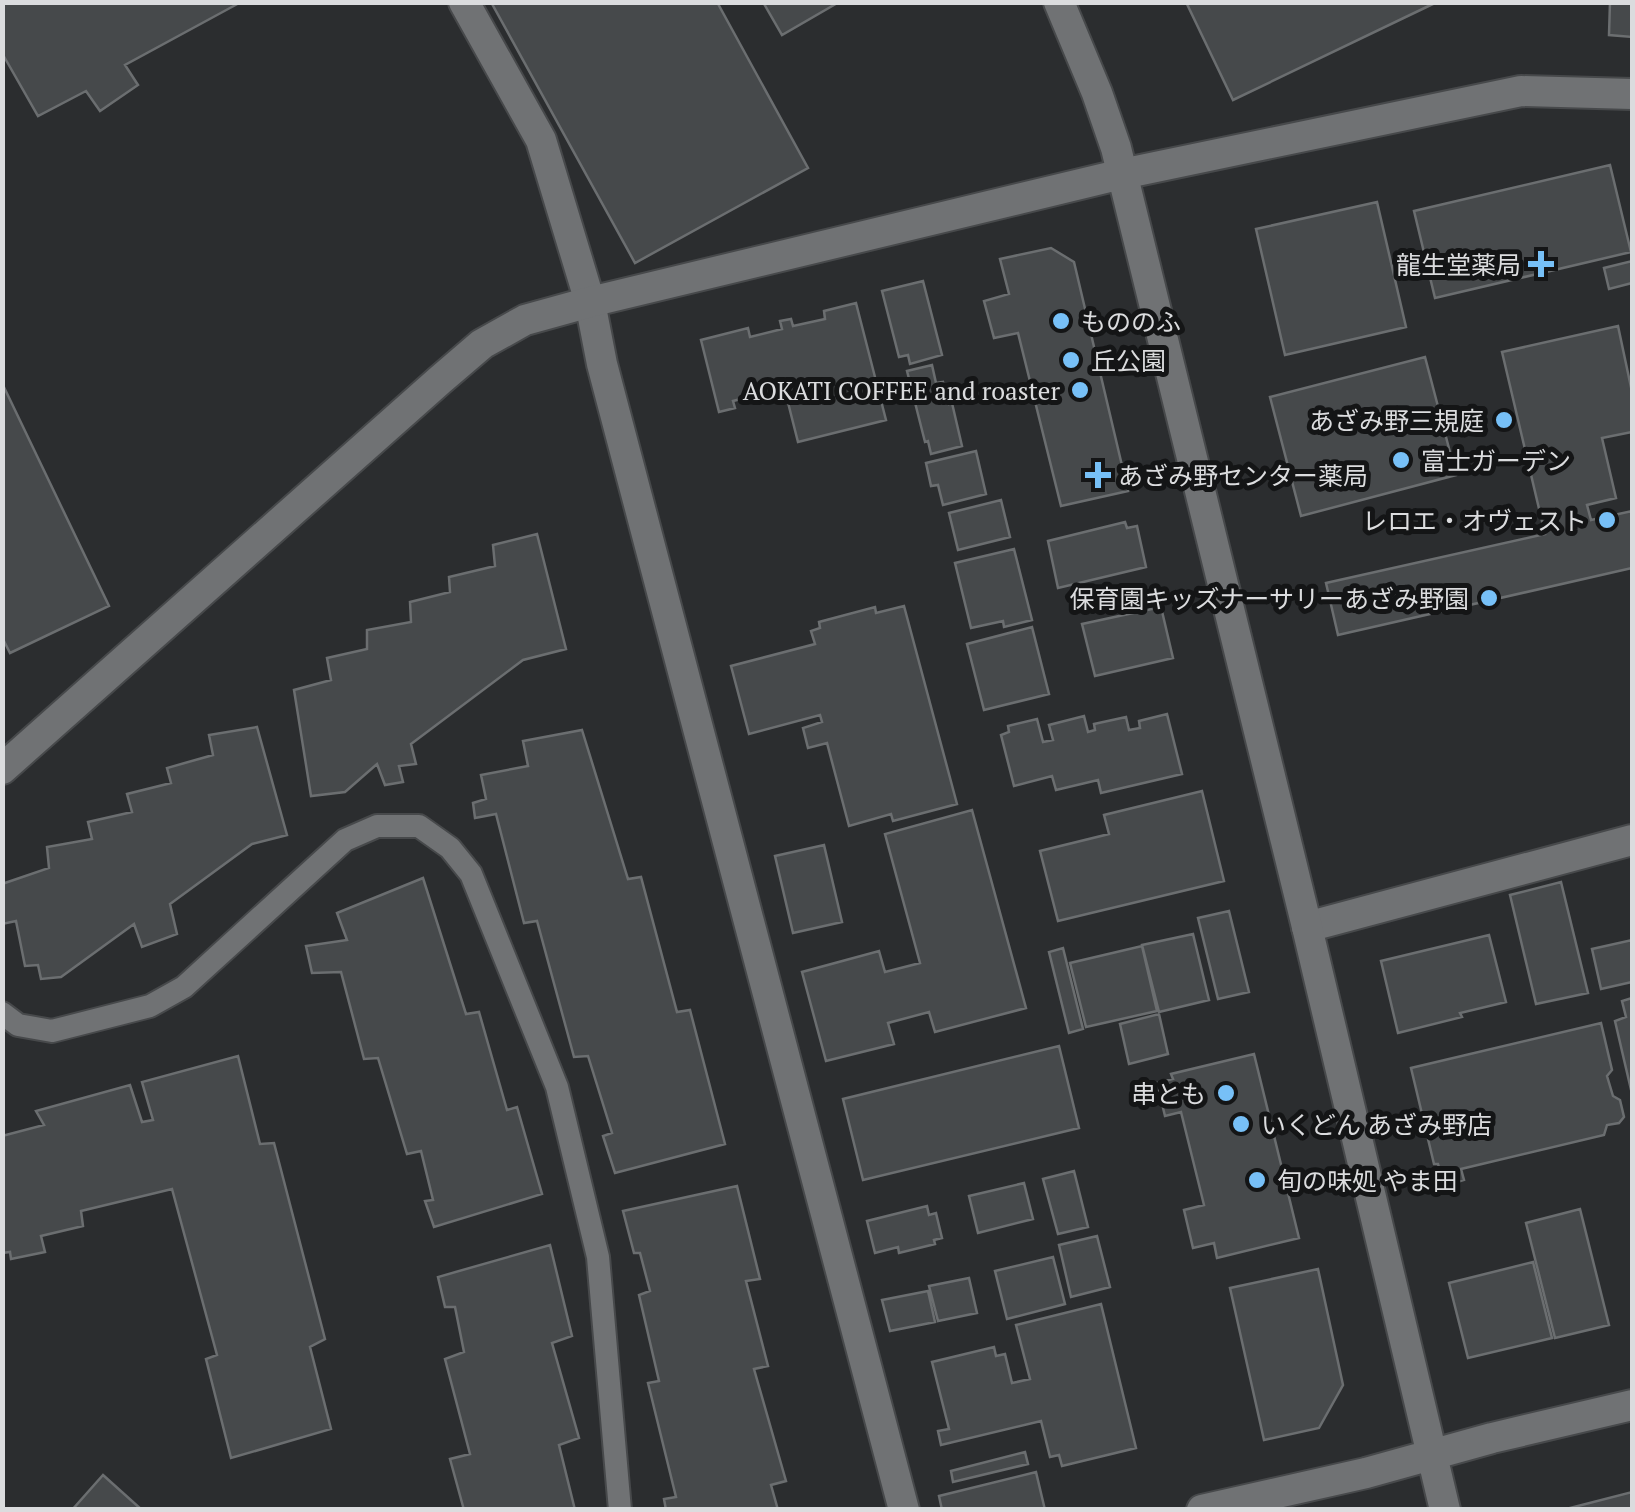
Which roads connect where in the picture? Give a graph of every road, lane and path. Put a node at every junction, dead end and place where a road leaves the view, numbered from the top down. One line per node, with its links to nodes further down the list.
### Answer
1 (464, 2): 5 (street)
2 (1059, 2): 4 (street)
3 (1632, 94): 4 (street)
4 (1122, 174): 5 (street); 8 (street)
5 (590, 302): 6 (street); 13 (street)
6 (3, 769)
7 (1632, 840): 8 (street)
8 (1307, 927): 11 (street)
9 (2, 1012): 12 (lane)
10 (1632, 1405): 11 (street)
11 (1431, 1456): 14 (street); 15 (street)
12 (620, 1510)
13 (904, 1510)
14 (1202, 1510)
15 (1445, 1510)

